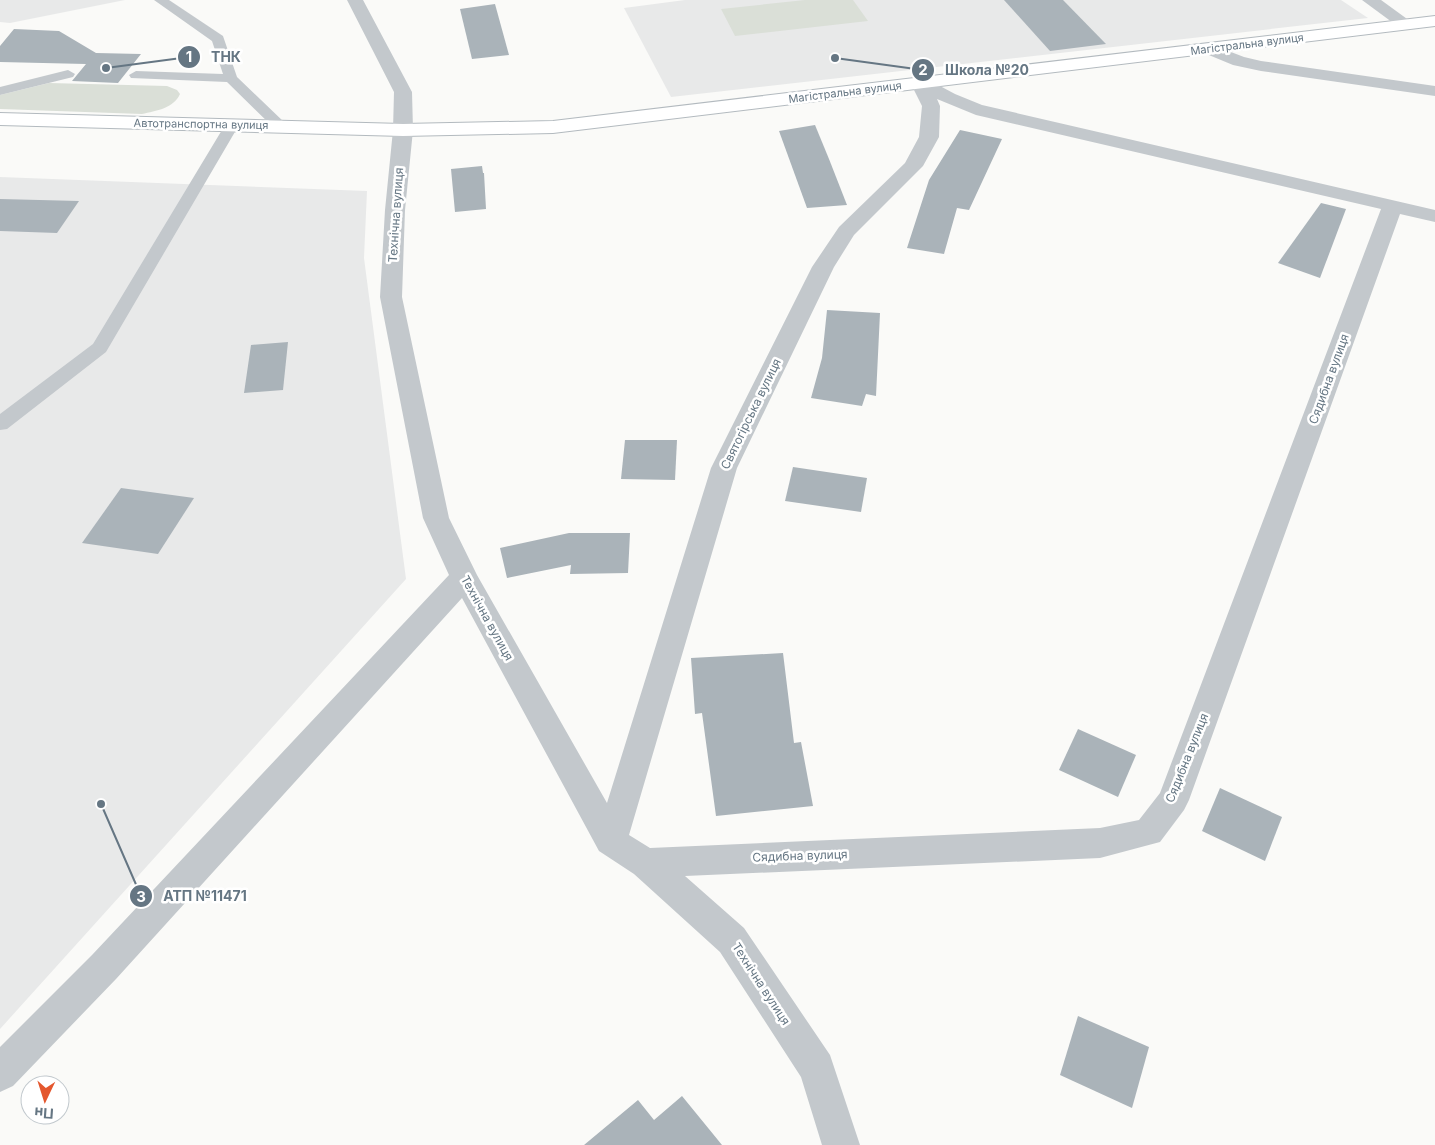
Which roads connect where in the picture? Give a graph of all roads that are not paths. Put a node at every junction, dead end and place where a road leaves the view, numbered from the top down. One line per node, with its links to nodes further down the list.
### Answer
1 (160, 0): 9 (lane)
2 (355, 0): 16 (street, Технічна вулиця)
3 (1370, 0): 5 (street)
4 (1435, 21): 5 (main road, Магістральна вулиця)
5 (1406, 24): 6 (main road, Магістральна вулиця)
6 (1210, 49): 10 (main road, Магістральна вулиця); 12 (street)
7 (68, 74): 11 (lane)
8 (136, 75): 9 (lane)
9 (232, 78): 15 (lane)
10 (919, 82): 16 (main road, Магістральна вулиця); 17 (street); 21 (street, Святогірська вулиця)
11 (0, 91)
12 (1435, 91)
13 (0, 119): 14 (main road, Автотранспортна вулиця)
14 (232, 125): 15 (main road, Автотранспортна вулиця); 19 (lane)
15 (280, 126): 16 (main road, Автотранспортна вулиця)
16 (403, 130): 20 (street, Технічна вулиця)
17 (1392, 207): 18 (street); 22 (street, Сядибна вулиця)
18 (1435, 216)
19 (1, 422)
20 (464, 577): 21 (street, Технічна вулиця); 23 (street)
21 (611, 841): 22 (street, Технічна вулиця)
22 (646, 863): 24 (street, Технічна вулиця)
23 (0, 1073)
24 (841, 1145)

